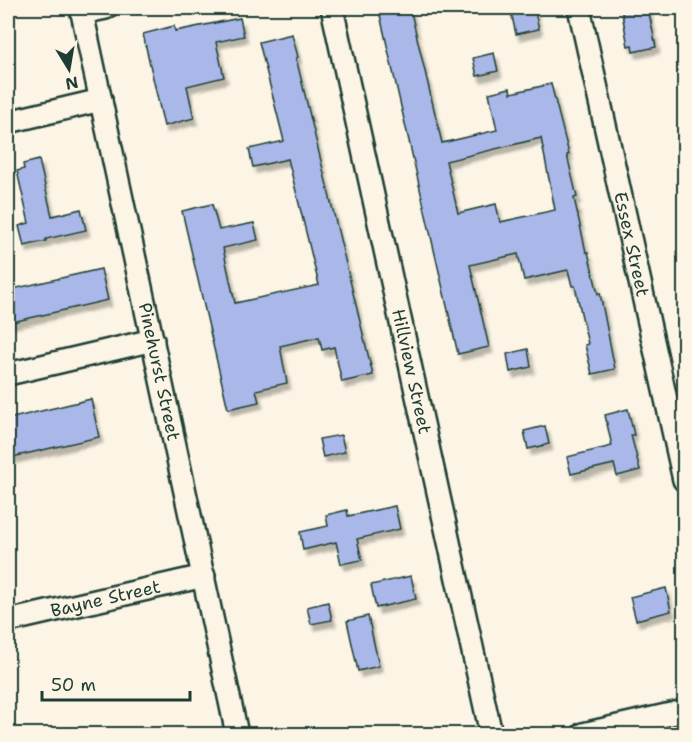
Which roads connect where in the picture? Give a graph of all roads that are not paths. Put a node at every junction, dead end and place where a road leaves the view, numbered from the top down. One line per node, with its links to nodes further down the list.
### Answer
1 (106, 8): 4 (street)
2 (332, 8): 14 (street, Hillview Street)
3 (579, 8): 9 (street, Essex Street)
4 (82, 10): 5 (street, Pinehurst Street)
5 (101, 100): 6 (street); 7 (street, Pinehurst Street)
6 (8, 122)
7 (153, 340): 8 (street); 10 (street, Pinehurst Street)
8 (8, 374)
9 (684, 480)
10 (204, 576): 11 (street, Bayne Street); 13 (street, Pinehurst Street)
11 (8, 621)
12 (684, 711): 15 (street)
13 (237, 735)
14 (491, 735)
15 (583, 735)

